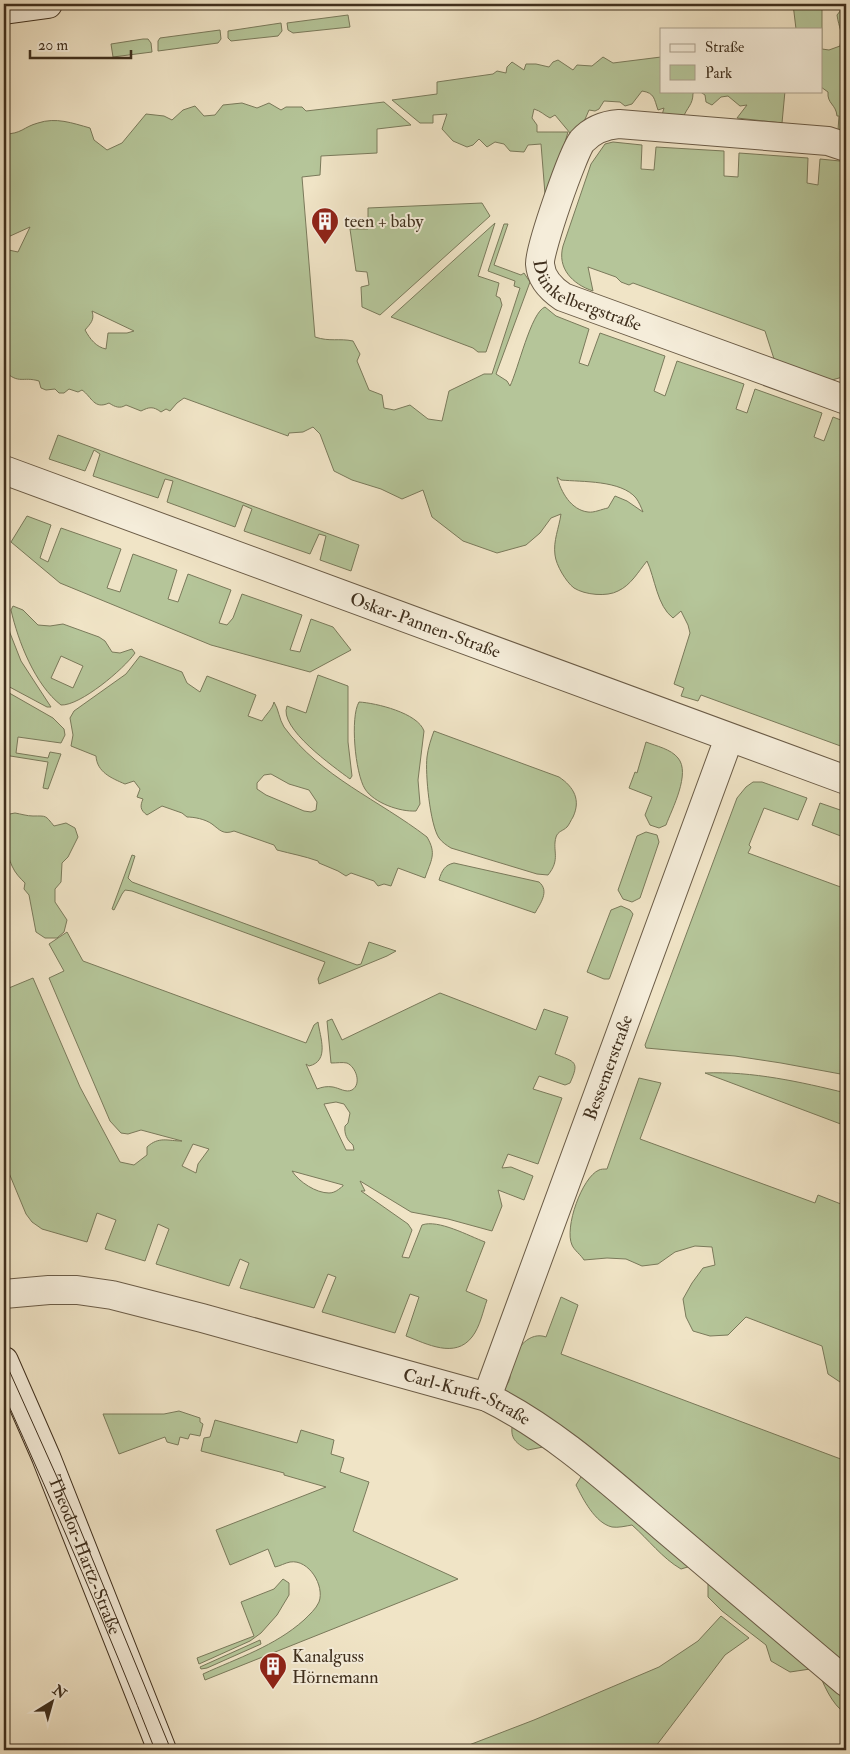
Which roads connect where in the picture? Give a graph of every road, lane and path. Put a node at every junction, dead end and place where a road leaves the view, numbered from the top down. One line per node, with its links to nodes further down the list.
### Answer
1 (48, 4): 2 (street)
2 (4, 10)
3 (846, 147): 4 (street, Dünkelbergstraße)
4 (846, 400)
5 (4, 470): 6 (street, Oskar-Pannen-Straße)
6 (729, 738): 7 (street, Oskar-Pannen-Straße); 10 (street, Bessemerstraße)
7 (846, 780)
8 (4, 1294): 10 (street, Carl-Kruft-Straße)
9 (4, 1361): 12 (street, Theodor-Hartz-Straße)
10 (486, 1397): 11 (street, Carl-Kruft-Straße)
11 (846, 1682)
12 (162, 1750)

